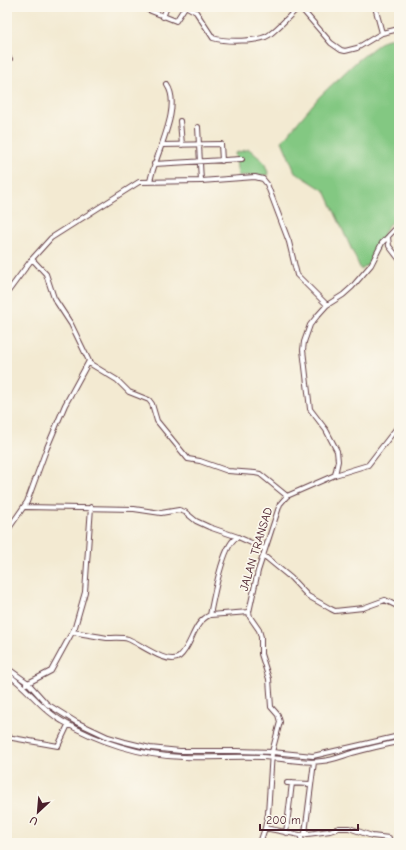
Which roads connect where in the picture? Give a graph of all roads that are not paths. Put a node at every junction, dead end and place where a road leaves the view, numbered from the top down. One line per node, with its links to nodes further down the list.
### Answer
1 (167, 7): 6 (street)
2 (186, 7): 3 (street); 6 (street)
3 (299, 7): 8 (street)
4 (375, 7): 8 (street)
5 (146, 10): 6 (street)
6 (163, 16)
7 (399, 29): 8 (street)
8 (382, 34)
9 (167, 86): 14 (street)
10 (180, 121): 13 (street)
11 (198, 126): 12 (street)
12 (200, 144): 13 (street); 16 (street); 17 (street)
13 (182, 145): 14 (street)
14 (161, 146): 18 (street)
15 (242, 159): 16 (street)
16 (222, 161): 17 (street)
17 (200, 162): 18 (street); 19 (street)
18 (154, 164): 20 (street)
19 (201, 180): 20 (street); 26 (street)
20 (150, 182): 23 (street)
21 (399, 225): 22 (street)
22 (388, 237): 24 (street); 26 (street)
23 (32, 259): 25 (street); 27 (street)
24 (399, 259)
25 (7, 293)
26 (327, 305): 29 (street)
27 (89, 363): 30 (street); 31 (street)
28 (399, 425): 29 (street, JALAN TRANSAD)
29 (335, 475): 30 (street, JALAN TRANSAD)
30 (287, 496): 35 (street, JALAN TRANSAD)
31 (25, 507): 32 (street); 33 (street)
32 (91, 508): 34 (street); 40 (street)
33 (7, 531)
34 (238, 537): 35 (street); 39 (street)
35 (265, 549): 36 (street, JALAN TRANSAD)
36 (263, 555): 37 (street); 38 (street, JALAN TRANSAD)
37 (399, 607)
38 (249, 612): 39 (street); 51 (street)
39 (210, 615): 40 (street)
40 (73, 632): 43 (street)
41 (7, 668): 43 (street)
42 (7, 674): 44 (street)
43 (28, 683): 44 (street); 51 (street)
44 (23, 686): 45 (street)
45 (68, 725): 47 (street); 52 (street)
46 (399, 736): 48 (street)
47 (7, 737)
48 (388, 739): 50 (street); 51 (street)
49 (399, 742): 50 (street)
50 (388, 744): 53 (street)
51 (272, 752): 52 (street)
52 (272, 757): 53 (street); 57 (street)
53 (314, 762): 56 (street)
54 (287, 783): 55 (street)
55 (292, 783): 56 (street); 58 (street)
56 (311, 784): 59 (street)
57 (265, 828): 58 (street); 62 (street)
58 (286, 833): 60 (street)
59 (305, 833): 60 (street); 61 (street)
60 (300, 835): 63 (street)
61 (389, 838)
62 (260, 843)
63 (303, 843)

